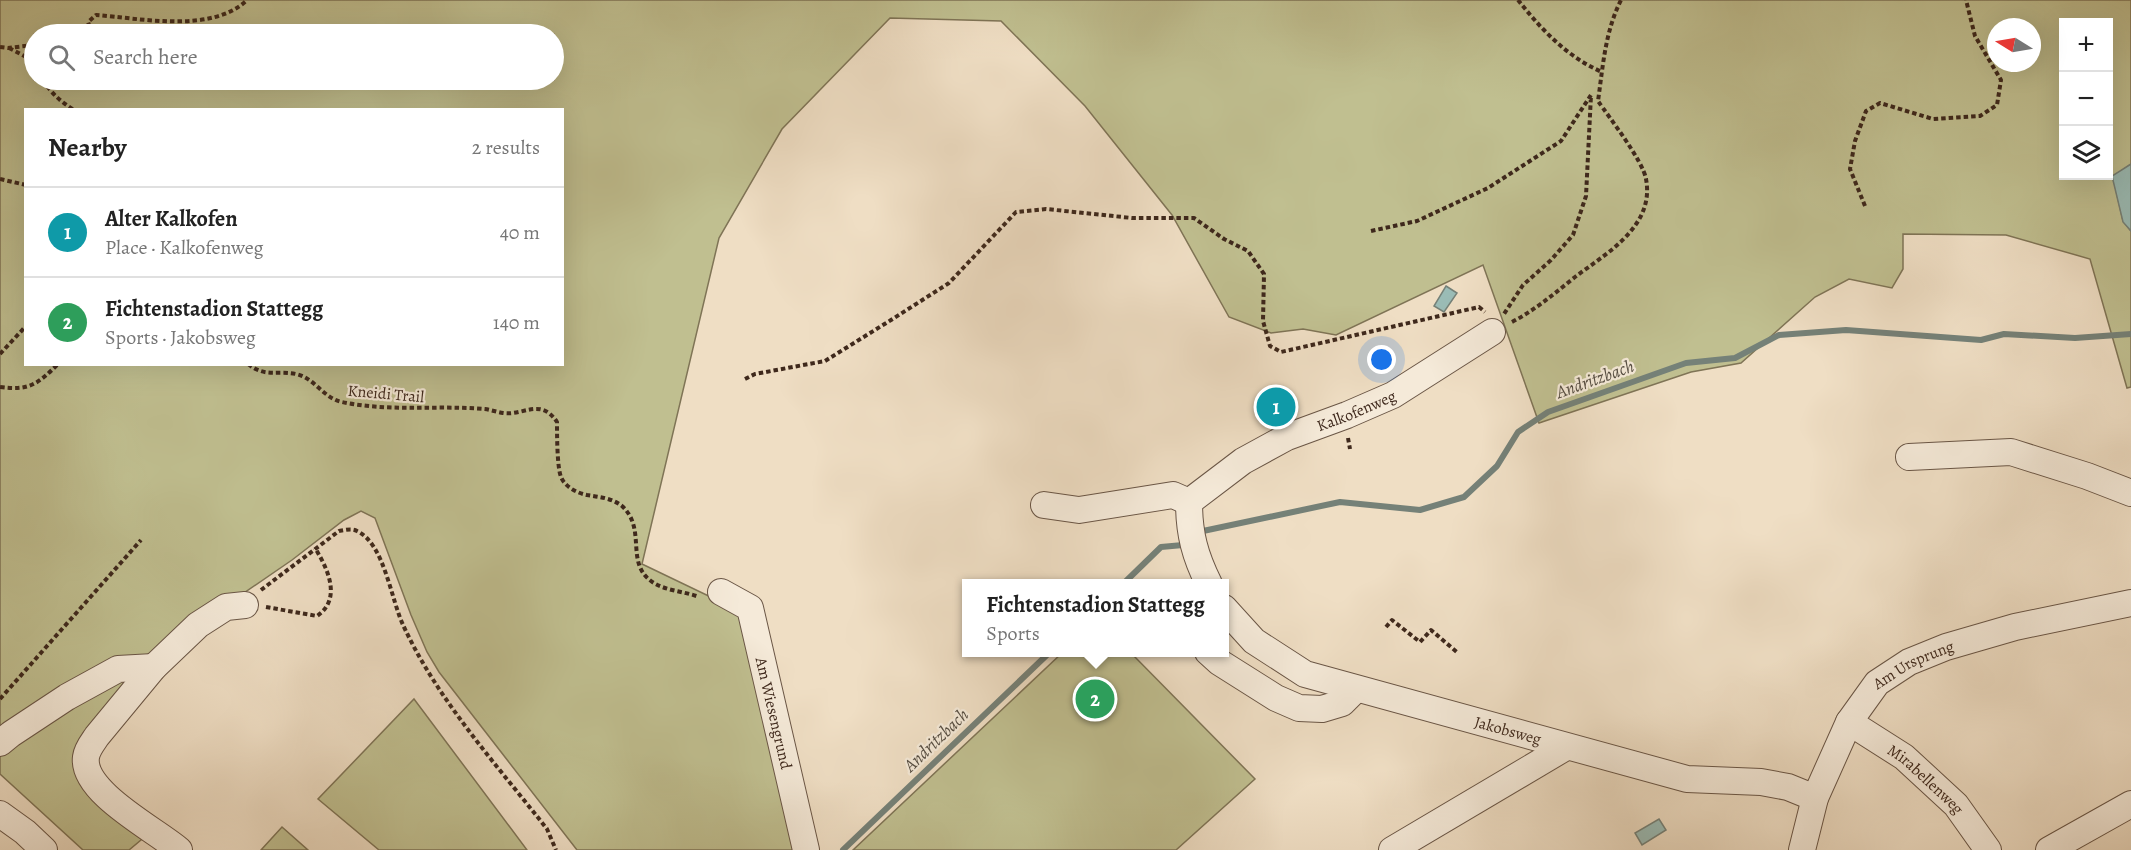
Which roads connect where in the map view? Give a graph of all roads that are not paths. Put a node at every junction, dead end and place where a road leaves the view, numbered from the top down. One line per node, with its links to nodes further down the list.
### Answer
1 (1489, 334): 5 (street, Kalkofenweg)
2 (1909, 457): 3 (street)
3 (2131, 493)
4 (1044, 506): 5 (street)
5 (1189, 513): 6 (street)
6 (1207, 579)
7 (711, 595): 22 (street, Am Wiesengrund)
8 (2131, 603): 14 (street, Am Ursprung)
9 (244, 604): 12 (street)
10 (1229, 614): 13 (street, Jakobsweg)
11 (1214, 657): 13 (street)
12 (154, 667): 15 (street); 21 (street)
13 (1356, 689): 16 (street, Jakobsweg)
14 (1849, 722): 17 (street, Am Ursprung); 25 (street, Mirabellenweg)
15 (0, 743)
16 (1566, 747): 17 (street, Jakobsweg); 23 (street)
17 (1815, 798): 24 (street, Am Ursprung)
18 (2131, 804): 26 (street)
19 (0, 814): 20 (street)
20 (44, 850)
21 (179, 850)
22 (806, 850)
23 (1392, 850)
24 (1802, 850)
25 (1988, 850)
26 (2049, 850)

